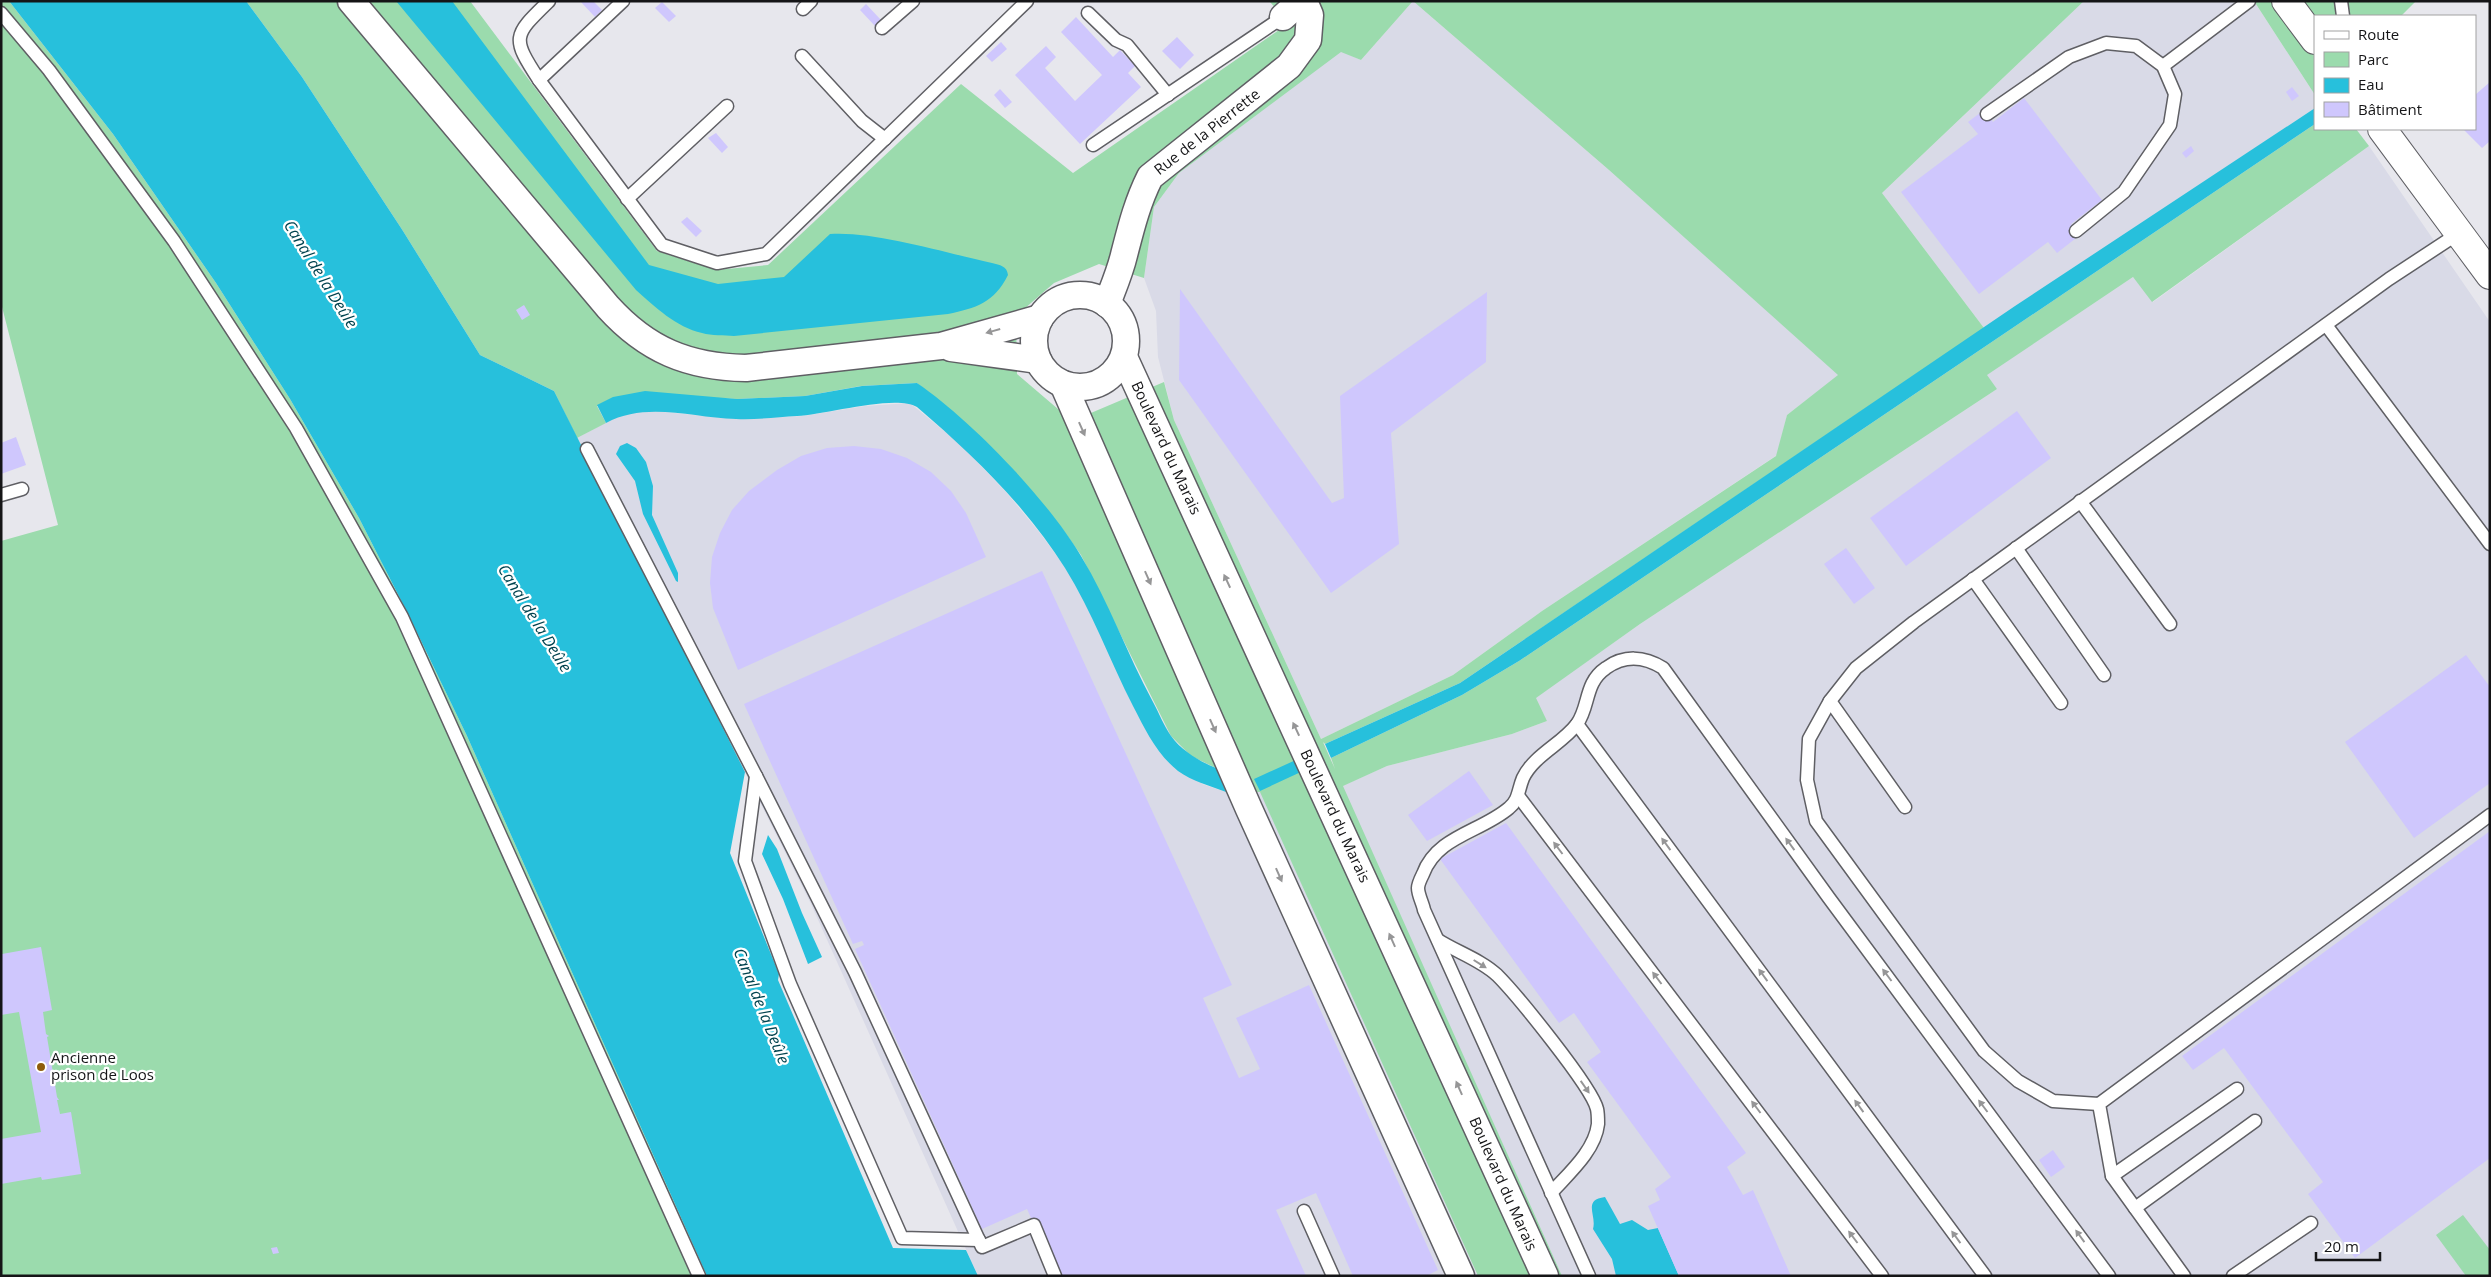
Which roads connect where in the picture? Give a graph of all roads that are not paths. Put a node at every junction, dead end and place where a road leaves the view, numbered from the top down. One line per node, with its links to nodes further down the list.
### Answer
1 (351, 1): 31 (street)
2 (549, 1): 17 (lane)
3 (622, 1): 17 (lane)
4 (913, 1): 13 (lane)
5 (2249, 1): 16 (lane)
6 (2286, 1): 14 (street)
7 (2342, 1): 12 (lane)
8 (1019, 4): 22 (lane)
9 (1296, 6): 18 (lane); 28 (street, Rue de la Pierrette)
10 (1, 13): 61 (lane)
11 (1088, 14): 18 (lane)
12 (2343, 15)
13 (882, 28)
14 (2314, 39)
15 (802, 56): 22 (lane)
16 (2163, 66): 20 (lane); 25 (lane)
17 (539, 80): 24 (lane)
18 (1168, 96): 23 (lane)
19 (727, 106): 24 (lane)
20 (1988, 114)
21 (2383, 130): 26 (street)
22 (885, 139): 24 (lane)
23 (1093, 145)
24 (627, 198)
25 (2076, 231)
26 (2459, 233): 27 (street); 30 (lane)
27 (2490, 275)
28 (1107, 304): 29 (street); 32 (street)
29 (1040, 318): 31 (street, one-way to 31); 33 (street)
30 (2326, 325): 38 (lane); 39 (lane)
31 (941, 346): 33 (street)
32 (1124, 357): 34 (street); 65 (street, Boulevard du Marais, one-way to 32)
33 (1038, 360): 34 (street)
34 (1063, 384): 64 (street, one-way to 64)
35 (588, 449): 47 (lane)
36 (22, 489): 37 (lane)
37 (1, 495)
38 (2080, 501): 40 (lane); 42 (lane)
39 (2490, 544)
40 (2016, 548): 41 (lane); 43 (lane)
41 (1973, 579): 44 (lane); 45 (lane)
42 (2170, 624)
43 (2104, 675)
44 (1830, 701): 49 (lane); 53 (lane)
45 (2060, 703)
46 (1577, 724): 48 (lane); 68 (lane, one-way to 46); 69 (lane, one-way to 46)
47 (756, 776): 60 (lane); 60 (lane)
48 (1519, 797): 51 (lane); 67 (lane, one-way to 48)
49 (1905, 806)
50 (2490, 815): 53 (lane)
51 (1438, 940): 56 (lane); 56 (lane, one-way to 56)
52 (2237, 1089): 55 (lane)
53 (2098, 1104): 55 (lane)
54 (2255, 1121): 57 (lane)
55 (2112, 1176): 57 (lane)
56 (1551, 1193): 66 (lane)
57 (2135, 1208): 70 (lane)
58 (1304, 1211): 63 (lane)
59 (2310, 1223): 71 (lane)
60 (979, 1240): 62 (lane)
61 (699, 1276)
62 (1055, 1276)
63 (1333, 1276)
64 (1461, 1276)
65 (1545, 1276)
66 (1589, 1276)
67 (1882, 1276)
68 (1984, 1276)
69 (2109, 1276)
70 (2184, 1276)
71 (2233, 1276)

